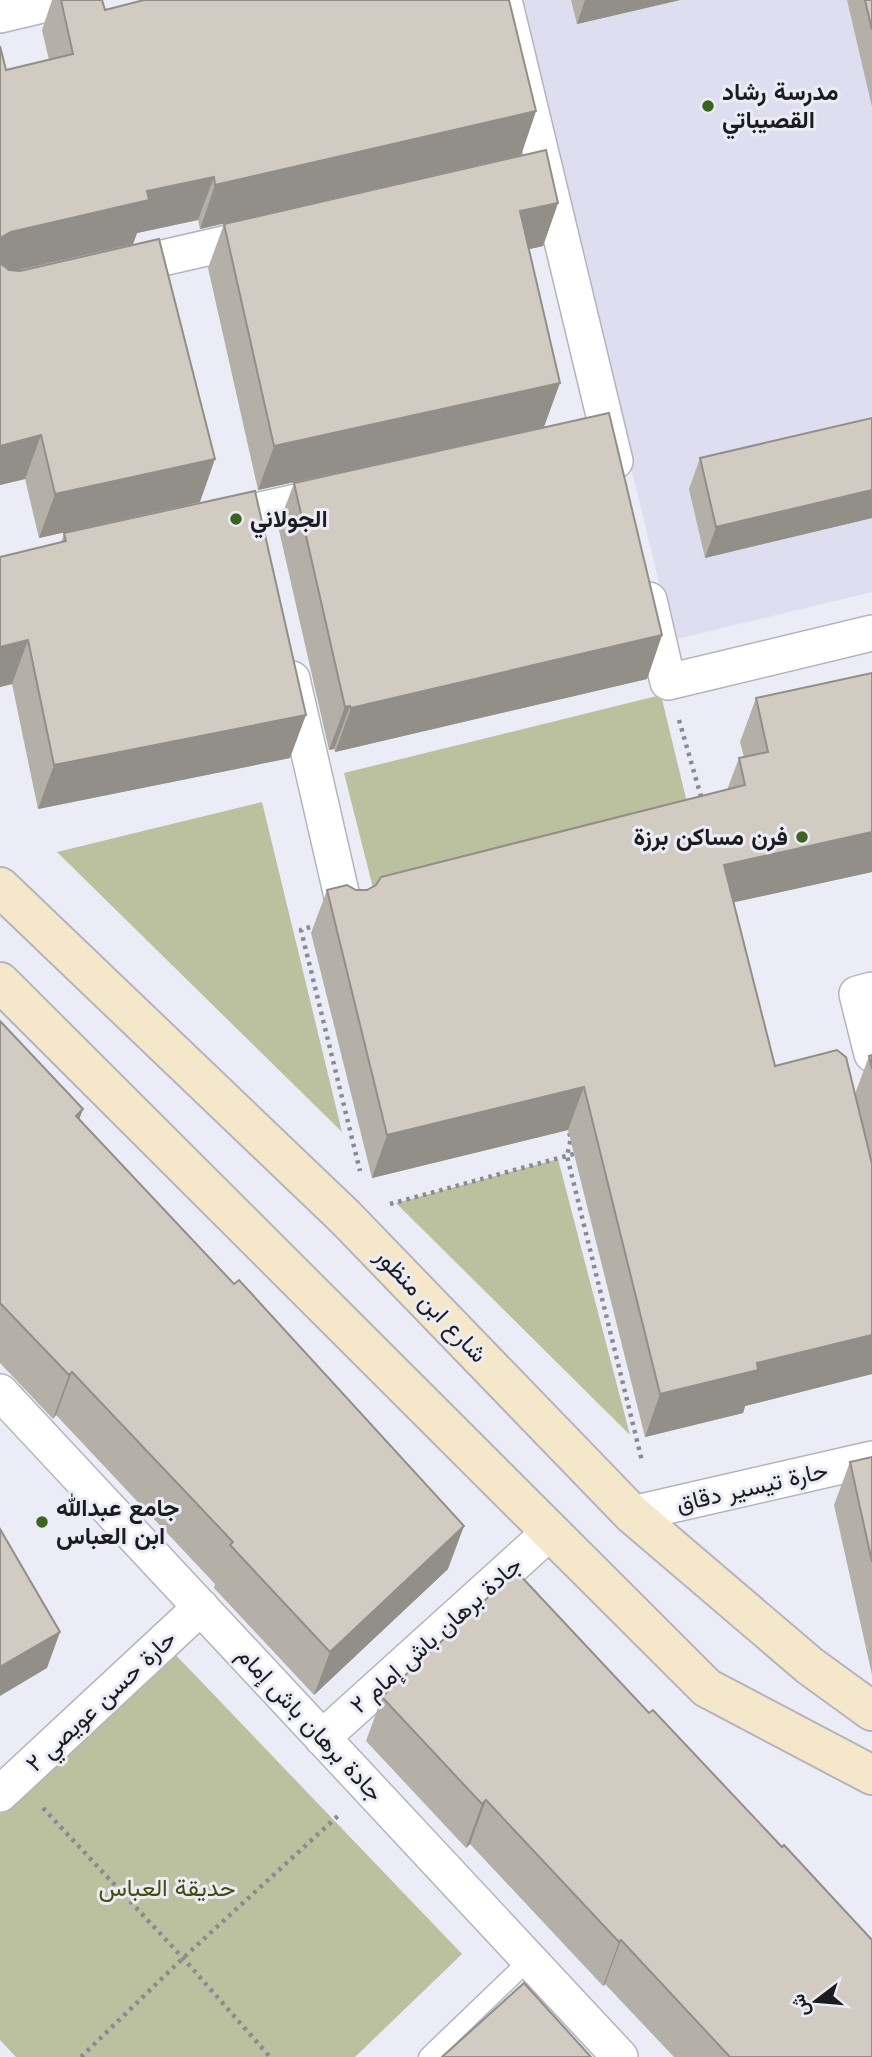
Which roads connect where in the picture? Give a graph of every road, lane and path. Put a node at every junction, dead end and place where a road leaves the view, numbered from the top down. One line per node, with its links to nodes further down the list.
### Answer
1 (63, 0): 3 (street)
2 (504, 0): 6 (street)
3 (0, 15)
4 (300, 226): 5 (street)
5 (82, 276)
6 (621, 485)
7 (363, 488): 8 (street)
8 (187, 526)
9 (640, 564): 12 (street)
10 (872, 633): 12 (street)
11 (285, 646): 15 (street)
12 (668, 682): 13 (path)
13 (704, 808)
14 (0, 887): 22 (main road, شارع ابن منظور)
15 (346, 914): 22 (path)
16 (0, 982): 26 (main road)
17 (872, 990): 18 (street)
18 (872, 1054)
19 (567, 1125): 21 (path)
20 (580, 1153): 21 (path)
21 (567, 1156): 22 (path); 25 (path)
22 (358, 1213): 25 (main road, شارع ابن منظور)
23 (0, 1392): 27 (street, جادة برهان باش إمام)
24 (872, 1459): 25 (street, حارة تيسير دقاق)
25 (643, 1512): 28 (main road, شارع ابن منظور)
26 (551, 1531): 29 (street, جادة برهان باش إمام ٢); 30 (main road)
27 (201, 1607): 29 (street, جادة برهان باش إمام); 31 (street, حارة حسن عويصي ٢)
28 (872, 1711)
29 (322, 1738): 32 (street, جادة برهان باش إمام)
30 (872, 1775)
31 (8, 1787): 33 (path)
32 (369, 1788): 33 (path); 34 (street, جادة برهان باش إمام)
33 (183, 1958): 35 (path); 36 (path)
34 (529, 1960): 37 (lane); 38 (street, جادة برهان باش إمام)
35 (81, 2057)
36 (270, 2057)
37 (428, 2057)
38 (620, 2057)

